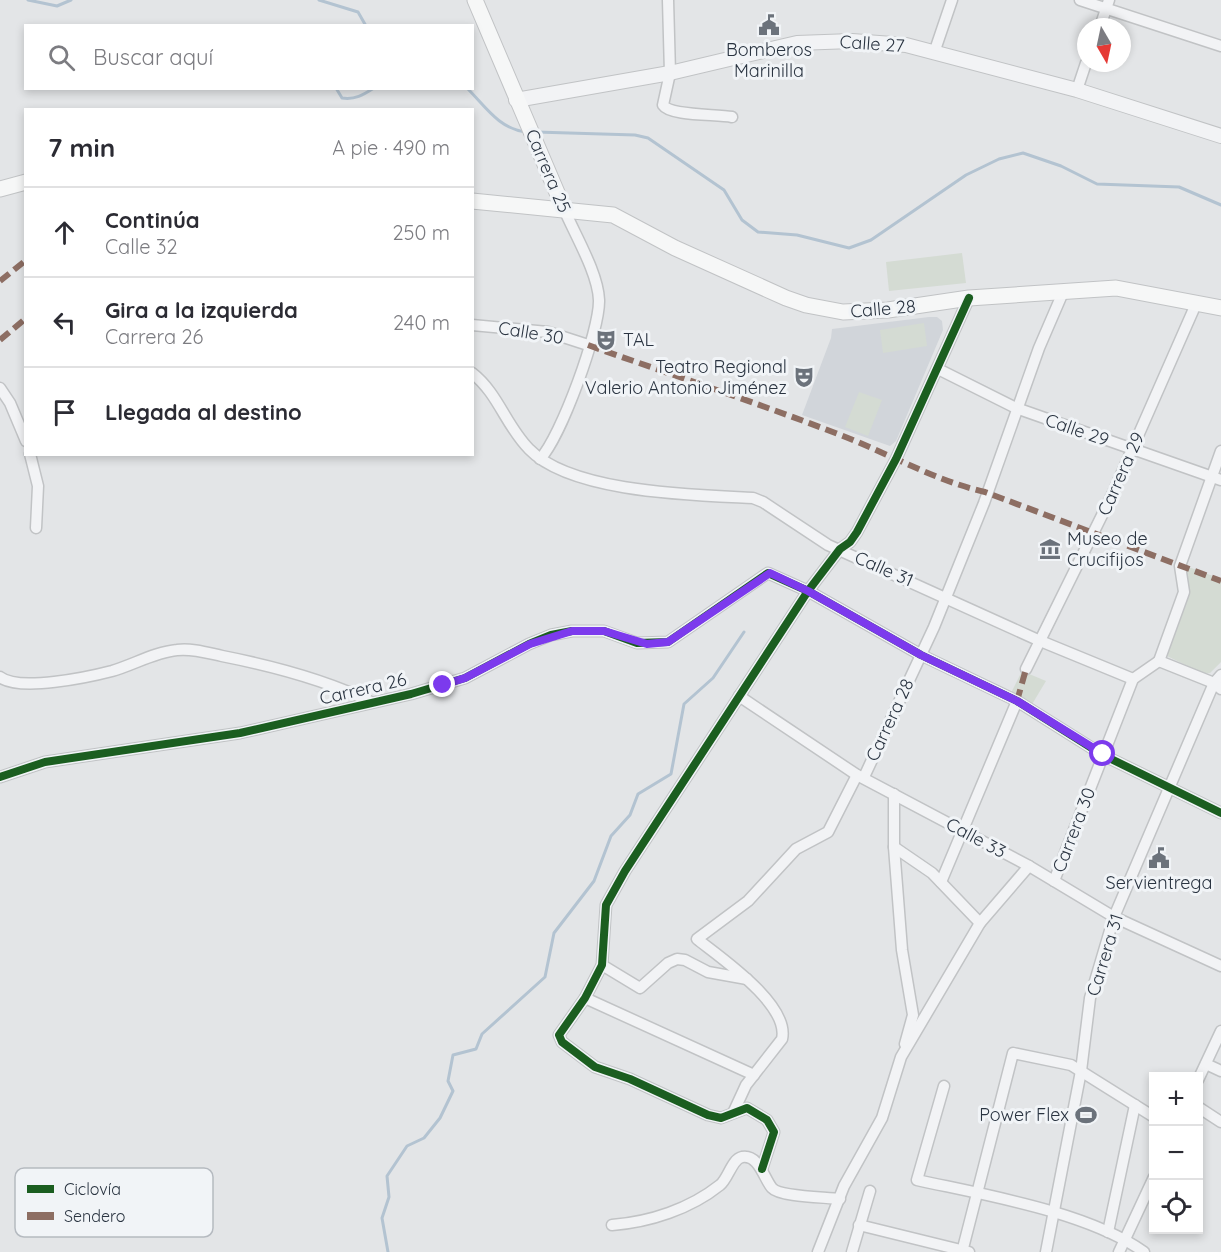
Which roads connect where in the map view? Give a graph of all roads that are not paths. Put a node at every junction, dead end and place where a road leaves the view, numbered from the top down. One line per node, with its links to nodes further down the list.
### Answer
1 (475, 0): 11 (main road, Carrera 25)
2 (668, 0): 9 (street)
3 (952, 0): 7 (street)
4 (1080, 0): 5 (street)
5 (1108, 4): 6 (street)
6 (1221, 46)
7 (934, 53): 9 (street, Calle 27); 10 (street, Calle 27)
8 (1083, 72): 10 (street)
9 (670, 73): 11 (street, Calle 27); 12 (street)
10 (1077, 90): 13 (street, Calle 27)
11 (516, 100): 17 (main road, Carrera 25)
12 (732, 117)
13 (1221, 136)
14 (24, 183): 15 (main road)
15 (0, 189)
16 (474, 201): 17 (main road)
17 (564, 209): 19 (main road, Calle 28); 23 (street, Carrera 25)
18 (1064, 290): 19 (main road, Calle 28); 20 (main road, Calle 28); 27 (street, Carrera 28)
19 (969, 298): 24 (street)
20 (1196, 304): 21 (main road, Calle 28); 29 (street, Carrera 29)
21 (1221, 308)
22 (474, 325): 23 (street, Calle 30)
23 (588, 345): 32 (street, Carrera 25)
24 (938, 369): 27 (street, Calle 29); 35 (street)
25 (474, 374): 32 (street, Calle 31)
26 (0, 388): 28 (street)
27 (1016, 408): 29 (street, Calle 29); 37 (street, Carrera 28)
28 (24, 436)
29 (1131, 448): 33 (street, Calle 29); 38 (street, Carrera 29)
30 (1221, 451): 33 (street)
31 (30, 456): 34 (street)
32 (540, 459): 35 (street, Calle 31)
33 (1216, 479): 40 (street)
34 (36, 528)
35 (840, 549): 36 (street); 37 (street, Calle 31)
36 (808, 591): 39 (street); 45 (street); 47 (street, Carrera 26)
37 (946, 597): 38 (street, Calle 31); 39 (street, Carrera 28)
38 (1038, 640): 41 (street, Carrera 29); 43 (street, Calle 31)
39 (921, 655): 46 (street); 49 (street, Carrera 28)
40 (1159, 661): 43 (street); 44 (street)
41 (1026, 669)
42 (0, 677): 47 (street)
43 (1133, 679): 48 (street, Carrera 30)
44 (1218, 683): 51 (street, Carrera 31)
45 (739, 696): 49 (street, Calle 33); 61 (street)
46 (1017, 701): 48 (street); 54 (street)
47 (370, 702): 50 (street, Carrera 26)
48 (1103, 754): 51 (street); 57 (street, Carrera 30)
49 (860, 776): 52 (street, Calle 33); 63 (street, Carrera 28)
50 (0, 777)
51 (1169, 789): 53 (street); 59 (street, Carrera 31)
52 (894, 794): 54 (street, Calle 33); 55 (street)
53 (1221, 813)
54 (963, 831): 56 (street, Calle 33); 58 (street)
55 (894, 848): 58 (street); 66 (street)
56 (1029, 866): 57 (street, Calle 33); 60 (street)
57 (1054, 881): 59 (street, Calle 33)
58 (941, 882): 60 (street)
59 (1114, 918): 62 (street, Calle 33); 68 (street, Carrera 31)
60 (980, 923): 66 (street)
61 (602, 965): 63 (street); 64 (street)
62 (1221, 966)
63 (747, 979): 71 (street)
64 (585, 998): 71 (street); 75 (street)
65 (1221, 1031): 67 (street)
66 (901, 1057): 82 (street)
67 (1206, 1064): 69 (street); 70 (street)
68 (1081, 1071): 73 (street); 81 (street); 83 (street, Carrera 31)
69 (1221, 1071)
70 (1202, 1072)
71 (754, 1075): 75 (street)
72 (944, 1086): 81 (street)
73 (1136, 1106): 76 (street); 86 (street)
74 (1203, 1110): 77 (street)
75 (734, 1111): 78 (street)
76 (1149, 1114)
77 (1221, 1122)
78 (762, 1169): 82 (street); 84 (street)
79 (1153, 1180): 87 (street)
80 (870, 1191): 85 (street)
81 (977, 1193): 83 (street); 90 (street)
82 (840, 1199): 88 (street)
83 (1053, 1214): 86 (street); 91 (street, Carrera 31)
84 (612, 1225)
85 (859, 1225): 89 (street); 90 (street)
86 (1108, 1232): 87 (street)
87 (1125, 1239): 92 (street); 93 (street)
88 (818, 1252)
89 (852, 1252)
90 (964, 1252)
91 (1046, 1252)
92 (1119, 1252)
93 (1144, 1252)

